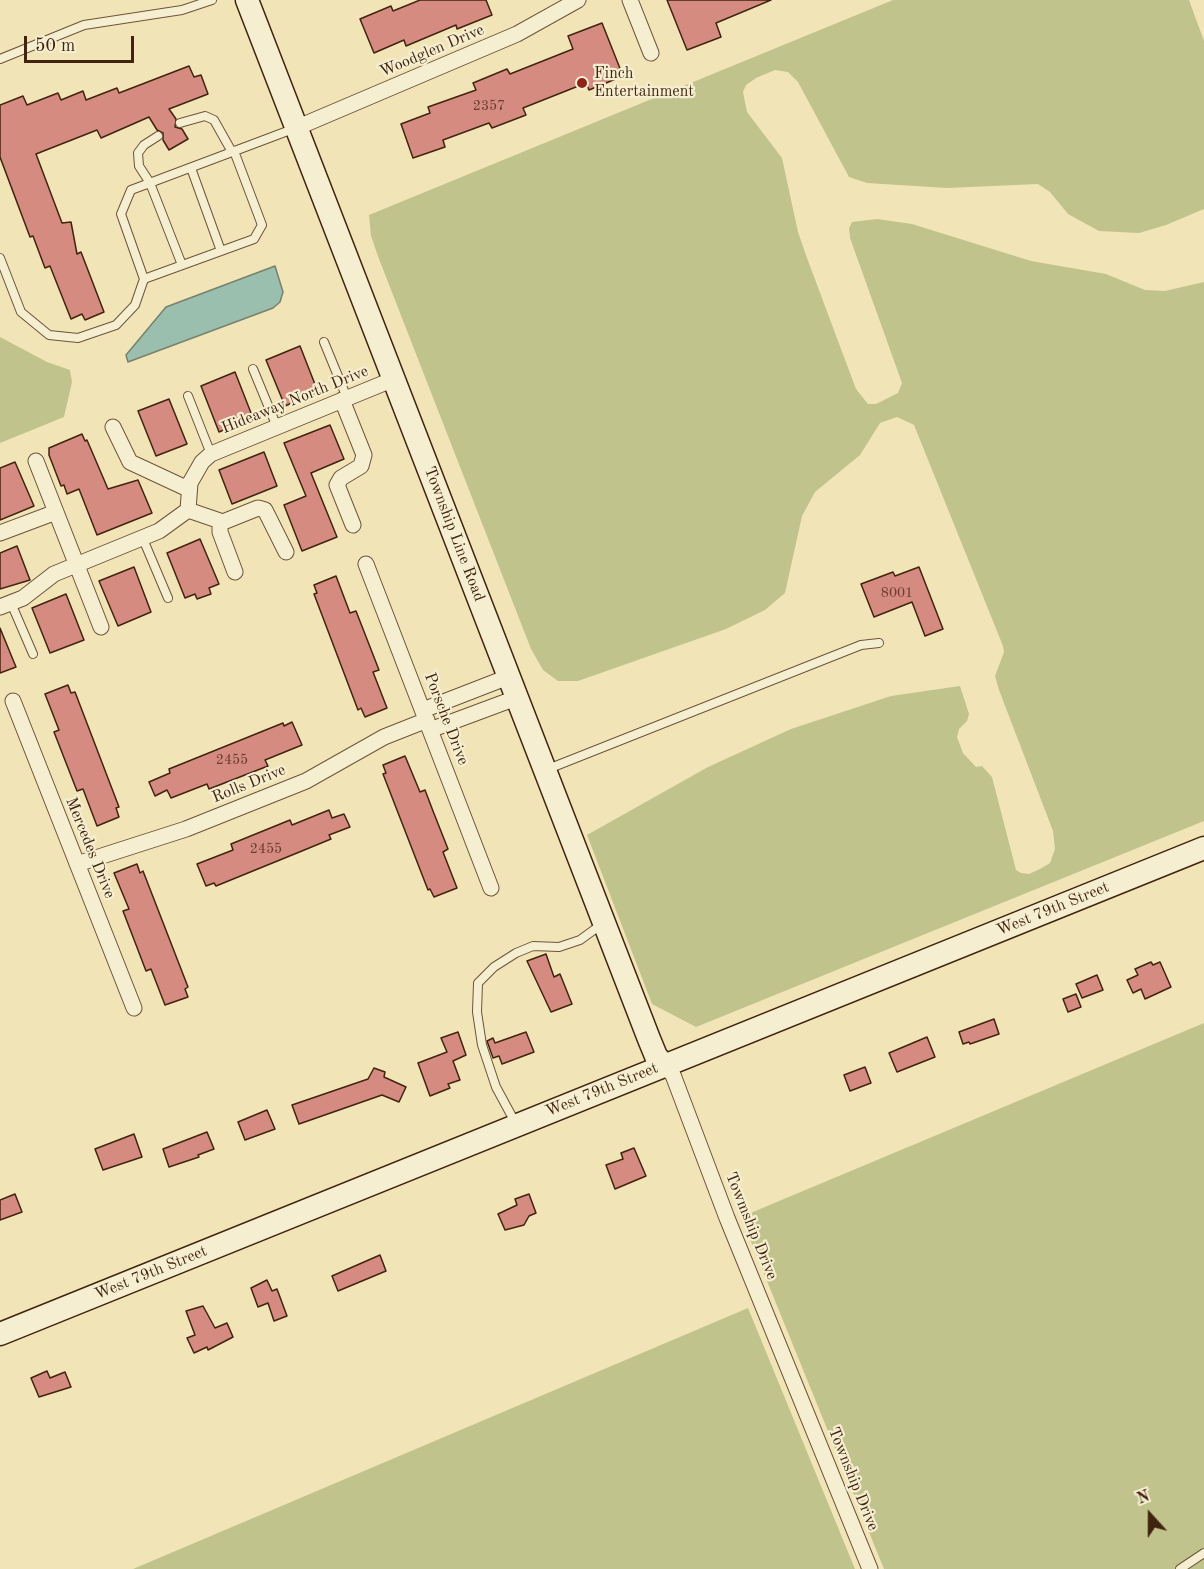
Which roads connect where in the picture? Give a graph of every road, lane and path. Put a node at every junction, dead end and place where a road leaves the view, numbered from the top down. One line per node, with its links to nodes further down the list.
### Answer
1 (212, 0): 6 (lane)
2 (247, 0): 8 (main road, Township Line Road)
3 (578, 0): 8 (street, Woodglen Drive)
4 (630, 0): 5 (street)
5 (651, 53)
6 (0, 58)
7 (180, 123): 10 (lane)
8 (296, 128): 10 (lane); 19 (main road, Township Line Road)
9 (158, 136): 12 (lane)
10 (233, 152): 11 (lane); 13 (lane)
11 (191, 168): 12 (lane); 13 (lane)
12 (150, 183): 15 (lane); 16 (lane)
13 (221, 251): 15 (lane)
14 (0, 258): 16 (lane)
15 (182, 265): 16 (lane)
16 (144, 279)
17 (324, 342): 21 (lane)
18 (253, 369): 23 (lane)
19 (394, 379): 21 (street, Hideaway North Drive); 42 (main road, Township Line Road)
20 (188, 396): 24 (lane)
21 (344, 399): 23 (street, Hideaway North Drive); 30 (street)
22 (114, 427): 26 (street)
23 (277, 427): 24 (street, Hideaway North Drive)
24 (211, 454): 26 (street)
25 (36, 461): 28 (street)
26 (188, 489): 27 (street)
27 (188, 510): 29 (street); 32 (street)
28 (56, 512): 31 (street); 35 (street)
29 (220, 522): 33 (street); 36 (street)
30 (353, 525)
31 (0, 533)
32 (142, 538): 35 (street); 37 (lane)
33 (286, 552)
34 (366, 564): 44 (street, Porsche Drive)
35 (77, 566): 38 (street); 39 (street)
36 (235, 572)
37 (168, 598)
38 (6, 605): 41 (lane)
39 (101, 627)
40 (879, 643): 45 (lane)
41 (33, 654)
42 (512, 688): 44 (street, Rolls Drive); 44 (street, Rolls Drive); 45 (main road, Township Line Road)
43 (13, 701): 47 (street, Mercedes Drive)
44 (427, 720): 47 (street, Rolls Drive); 48 (street, Porsche Drive)
45 (544, 771): 49 (main road, Township Line Road)
46 (1204, 848): 51 (main road, West 79th Street)
47 (77, 864): 50 (street, Mercedes Drive)
48 (491, 888)
49 (603, 923): 51 (main road, Township Line Road); 52 (lane)
50 (134, 1008)
51 (664, 1065): 52 (main road, West 79th Street); 54 (street, Towmship Drive)
52 (517, 1125): 53 (main road, West 79th Street)
53 (0, 1334)
54 (802, 1403): 56 (street, Township Drive)
55 (1204, 1553): 57 (lane)
56 (870, 1569)
57 (1180, 1569)

